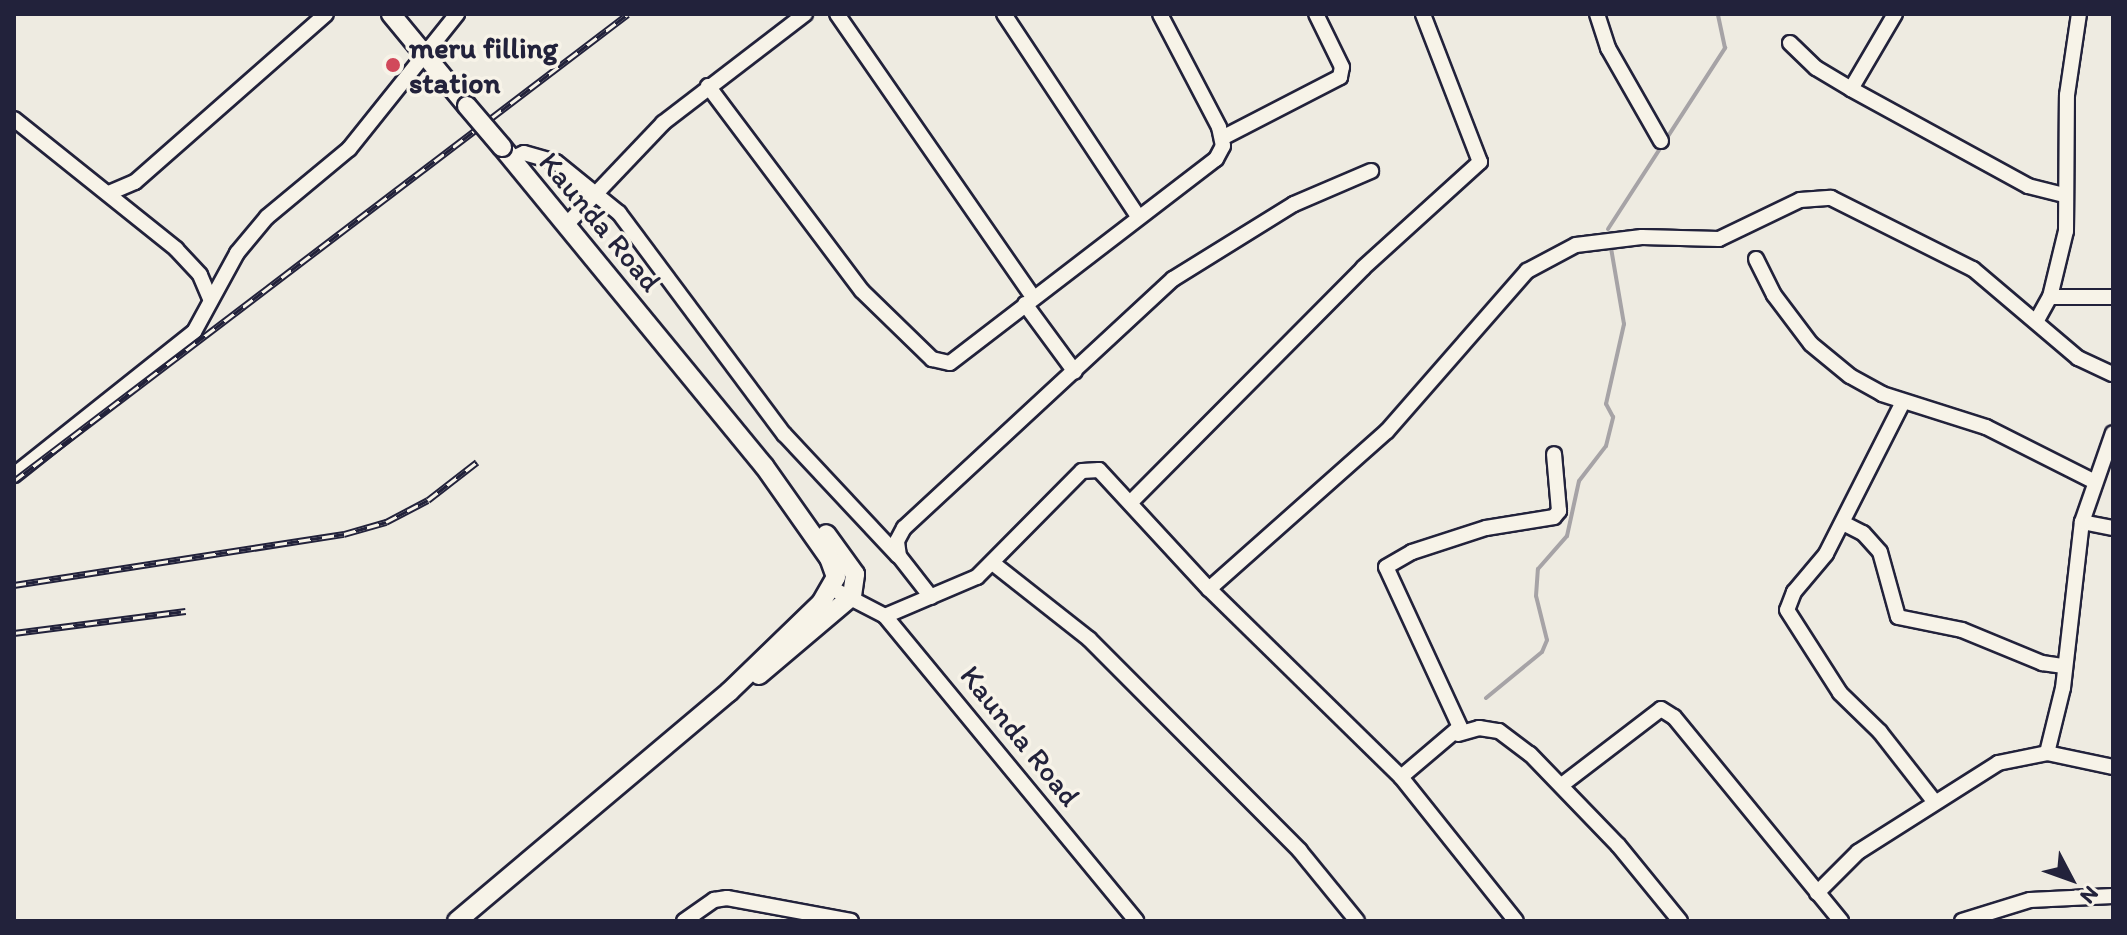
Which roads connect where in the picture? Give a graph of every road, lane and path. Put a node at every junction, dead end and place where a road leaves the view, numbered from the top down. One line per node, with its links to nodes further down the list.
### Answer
1 (326, 14): 22 (street)
2 (391, 14): 14 (main road, Kaunda Road)
3 (805, 14): 15 (street)
4 (837, 14): 31 (street)
5 (1004, 14): 25 (street)
6 (1160, 14): 18 (street)
7 (1316, 14): 18 (street)
8 (1423, 14): 41 (street)
9 (1597, 14): 19 (street)
10 (1895, 14): 16 (street)
11 (2079, 14): 24 (street)
12 (452, 15): 14 (street)
13 (1790, 43): 16 (street)
14 (424, 52): 20 (main road, Kaunda Road, bridge); 30 (street)
15 (708, 86): 23 (street); 31 (street)
16 (1851, 89): 24 (street)
17 (14, 119): 22 (street)
18 (1222, 138): 25 (street)
19 (1661, 141)
20 (507, 153): 23 (street); 26 (main road, Kaunda Road)
21 (1371, 171): 33 (street)
22 (109, 193): 30 (street)
23 (594, 193): 26 (street); 45 (street)
24 (2064, 195): 28 (street)
25 (1137, 215): 31 (street)
26 (566, 225): 38 (main road, Kaunda Road)
27 (1756, 259): 35 (street)
28 (2050, 297): 29 (street); 32 (street)
29 (2113, 297)
30 (210, 298): 39 (street)
31 (1029, 301): 33 (street)
32 (2037, 320): 34 (street); 47 (street)
33 (1075, 372): 45 (street)
34 (2113, 374)
35 (1903, 402): 40 (street); 43 (street)
36 (2113, 433): 40 (street)
37 (1554, 454): 53 (street)
38 (764, 466): 48 (main road, Kaunda Road); 50 (main road, Kaunda Road)
39 (14, 475)
40 (2093, 481): 42 (street)
41 (1131, 502): 46 (street); 47 (street)
42 (2082, 522): 44 (street); 52 (street)
43 (1843, 523): 52 (street); 58 (street)
44 (2113, 528)
45 (899, 556): 49 (street)
46 (994, 564): 49 (street); 65 (street)
47 (1209, 589): 56 (street)
48 (852, 596): 50 (main road); 51 (street, Kaunda Road)
49 (931, 597): 51 (street)
50 (830, 602): 61 (main road)
51 (885, 616): 64 (street, Kaunda Road)
52 (2064, 666): 54 (street)
53 (1458, 734): 56 (street); 57 (street)
54 (2047, 753): 55 (street); 58 (street)
55 (2113, 767)
56 (1401, 777): 66 (street)
57 (1563, 784): 59 (street); 67 (street)
58 (1934, 801): 59 (street)
59 (1817, 893): 68 (street)
60 (2113, 896): 69 (street)
61 (457, 921)
62 (684, 921): 63 (street)
63 (851, 921)
64 (1136, 921)
65 (1357, 921)
66 (1516, 921)
67 (1680, 921)
68 (1841, 921)
69 (1962, 921)

